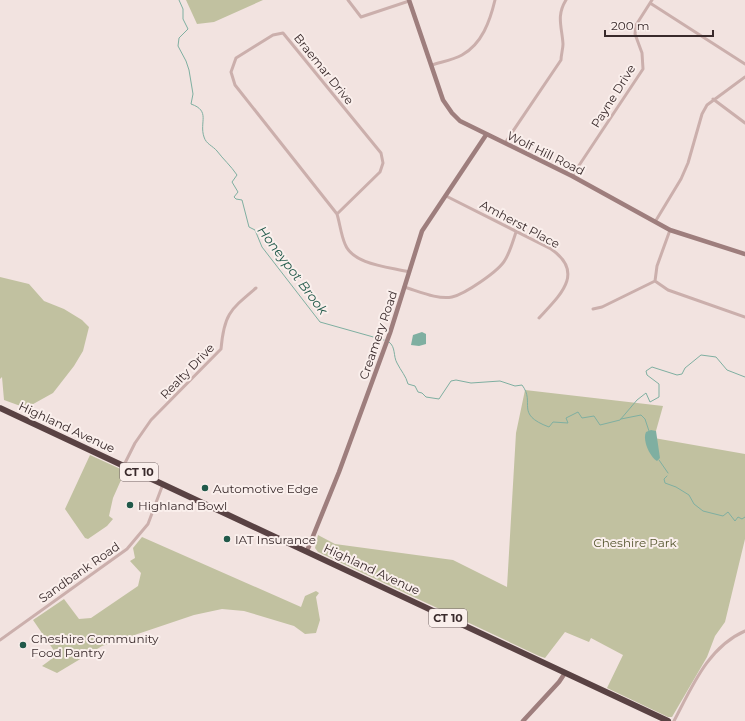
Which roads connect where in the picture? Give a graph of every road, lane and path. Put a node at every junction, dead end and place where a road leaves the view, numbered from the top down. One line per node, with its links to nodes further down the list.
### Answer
1 (348, 0): 4 (street)
2 (495, 0): 7 (street)
3 (566, 0): 12 (street)
4 (409, 1): 7 (street, Wolf Hill Road)
5 (651, 2): 6 (street); 13 (street, Payne Drive)
6 (745, 64)
7 (432, 65): 11 (street, Wolf Hill Road)
8 (745, 77): 9 (street)
9 (713, 99): 10 (street); 16 (street)
10 (745, 123)
11 (486, 135): 12 (street, Wolf Hill Road); 14 (street, Creamery Road)
12 (506, 143): 13 (street, Wolf Hill Road)
13 (572, 176): 16 (street, Wolf Hill Road)
14 (446, 196): 18 (street, Amherst Place); 20 (street, Creamery Road)
15 (337, 214): 15 (street, Braemar Drive); 20 (street, Braemar Drive)
16 (655, 222): 17 (street, Wolf Hill Road)
17 (670, 230): 19 (street, Wolf Hill Road); 21 (street)
18 (516, 232): 22 (street); 26 (street, Amherst Place)
19 (745, 254)
20 (409, 272): 22 (street, Creamery Road)
21 (655, 282): 24 (street); 25 (street)
22 (404, 287): 30 (street, Creamery Road)
23 (256, 288): 28 (street, Realty Drive)
24 (593, 309)
25 (745, 317)
26 (539, 318)
27 (0, 408): 28 (highway, Highland Avenue / CT 10)
28 (124, 465): 29 (highway, Highland Avenue / CT 10)
29 (163, 484): 30 (highway, Highland Avenue / CT 10); 32 (street, Sandbank Road)
30 (307, 551): 33 (highway, Highland Avenue / CT 10)
31 (745, 631): 36 (street)
32 (0, 640)
33 (565, 673): 34 (street); 35 (highway, Highland Avenue / CT 10)
34 (523, 721)
35 (668, 721)
36 (674, 721)

